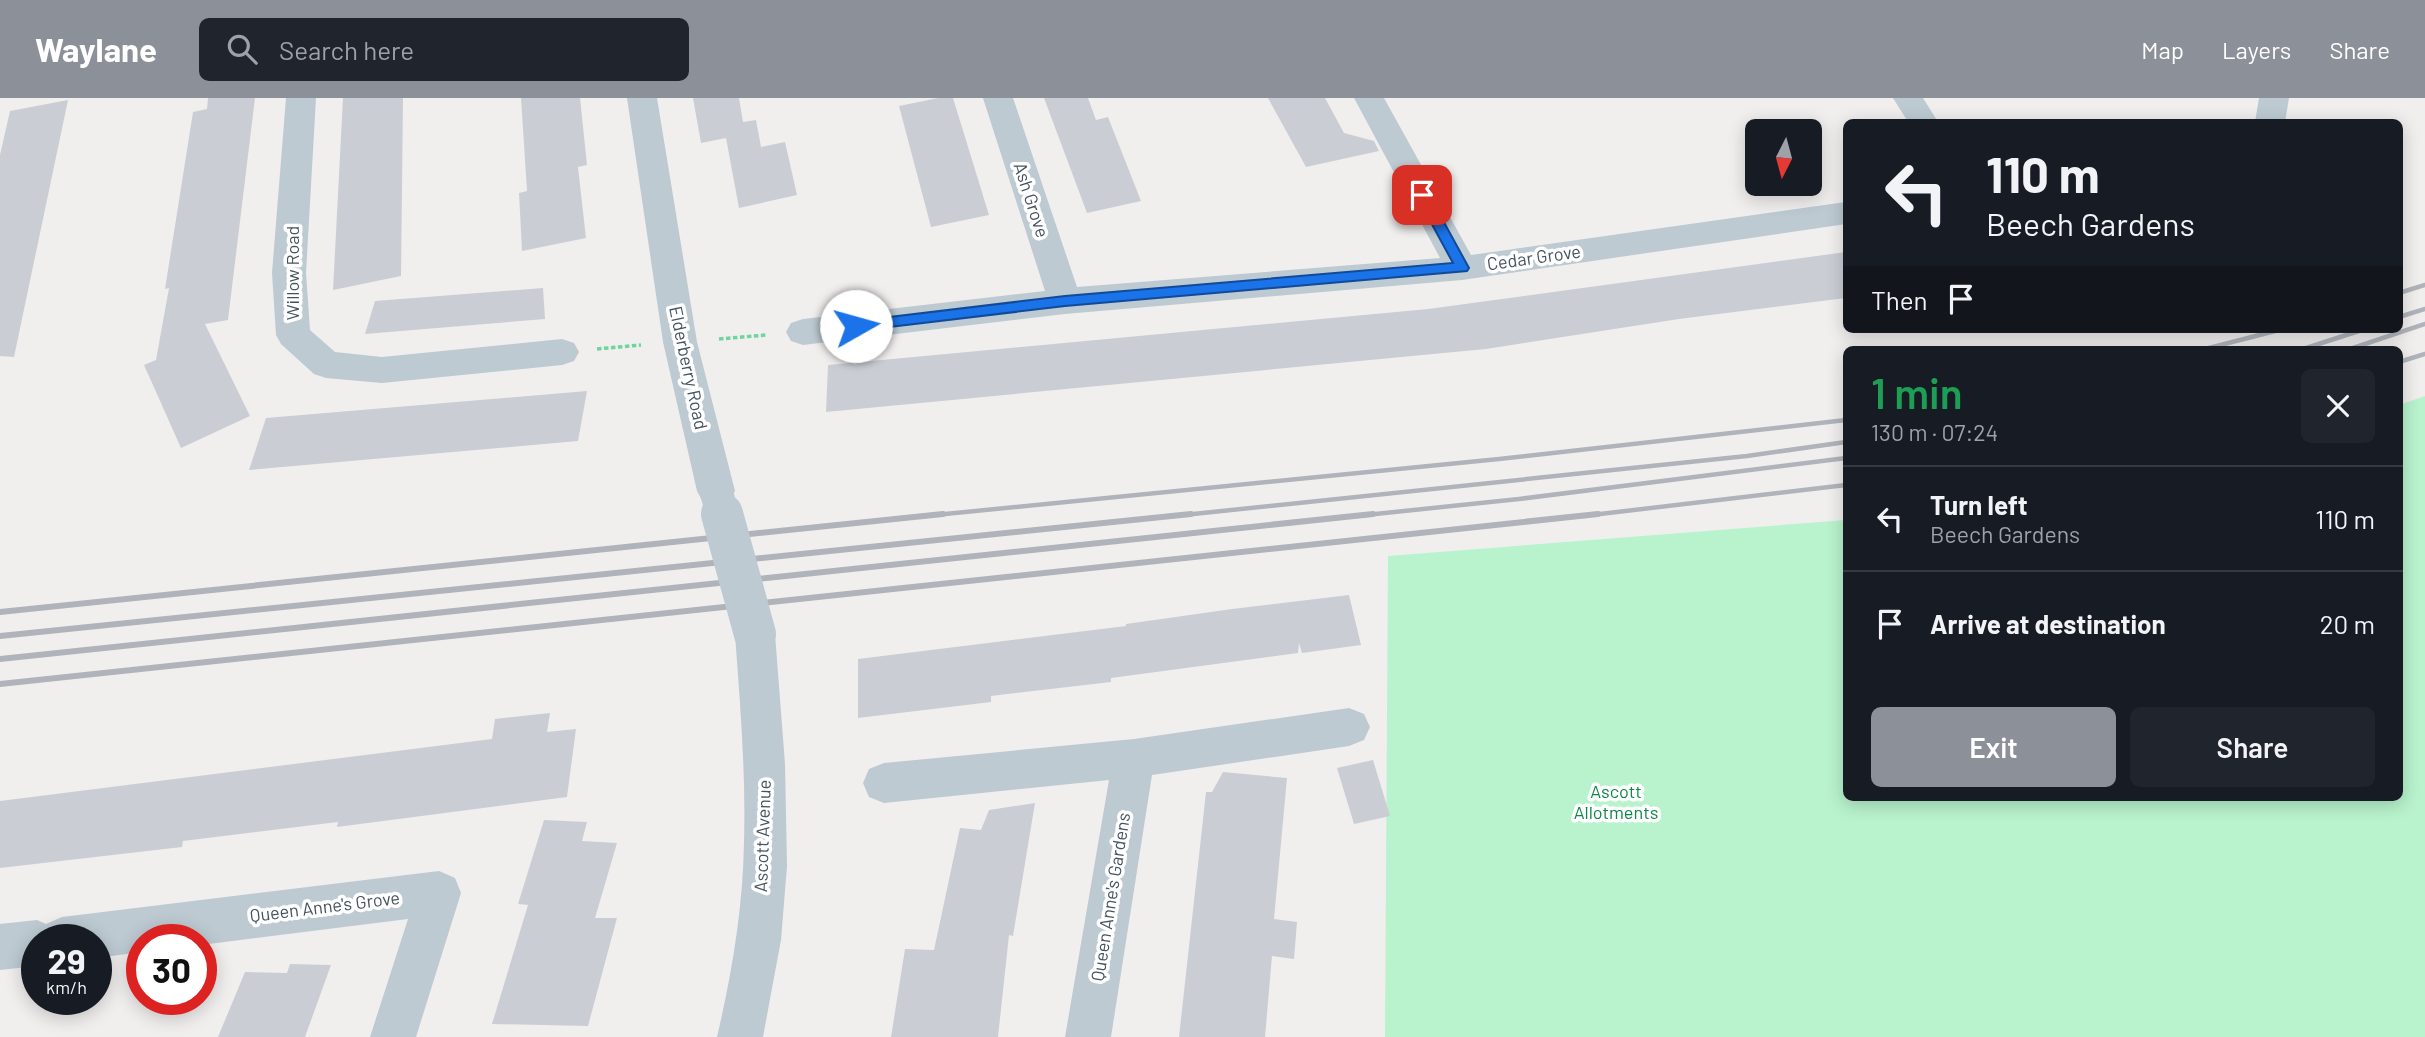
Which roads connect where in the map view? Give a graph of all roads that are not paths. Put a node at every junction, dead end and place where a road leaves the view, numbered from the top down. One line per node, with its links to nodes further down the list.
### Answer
1 (301, 98): 13 (street, Willow Road)
2 (642, 98): 14 (street, Elderberry Road, bridge)
3 (998, 98): 11 (street, Ash Grove)
4 (1369, 98): 10 (street)
5 (1908, 98): 7 (street)
6 (2274, 98): 8 (street)
7 (1921, 119)
8 (2270, 119)
9 (1843, 213): 10 (street, Cedar Grove)
10 (1462, 268): 11 (street, Cedar Grove)
11 (1065, 301): 12 (street, Cedar Grove)
12 (803, 332)
13 (562, 352)
14 (755, 634): 22 (street, Ascott Avenue)
15 (1349, 727): 16 (street)
16 (1134, 758): 17 (street); 23 (street, Queen Anne's Gardens)
17 (884, 783)
18 (112, 934): 21 (street, Queen Anne's Grove)
19 (21, 945): 20 (street)
20 (0, 947)
21 (393, 1037)
22 (740, 1037)
23 (1088, 1037)

